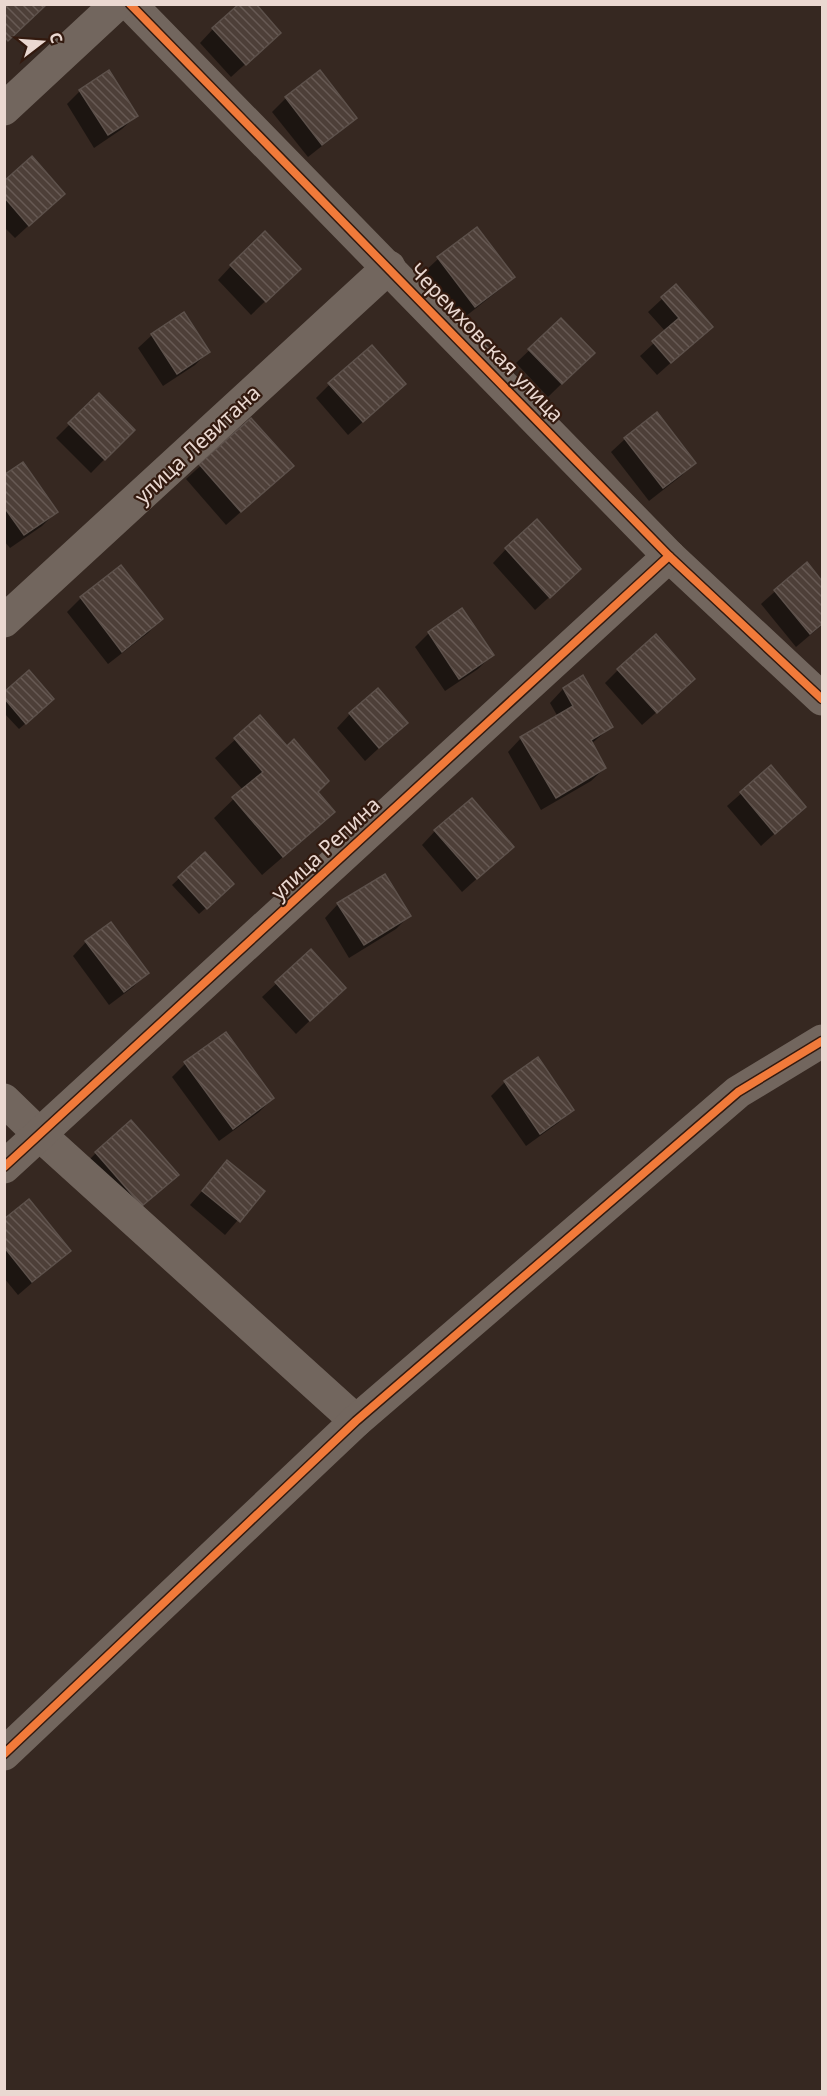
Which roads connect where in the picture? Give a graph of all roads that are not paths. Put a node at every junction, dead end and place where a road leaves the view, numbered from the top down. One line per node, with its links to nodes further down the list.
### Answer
1 (117, 4): 3 (street)
2 (130, 4): 4 (street, Черемховская улица)
3 (4, 109)
4 (389, 267): 5 (street, Черемховская улица); 6 (street, улица Левитана)
5 (669, 556): 7 (street, Черемховская улица); 10 (street, улица Репина)
6 (4, 621)
7 (822, 699)
8 (822, 1041): 12 (street)
9 (4, 1100): 10 (street)
10 (39, 1134): 11 (street, улица Репина); 12 (street)
11 (4, 1167)
12 (356, 1421): 13 (street)
13 (4, 1754)

